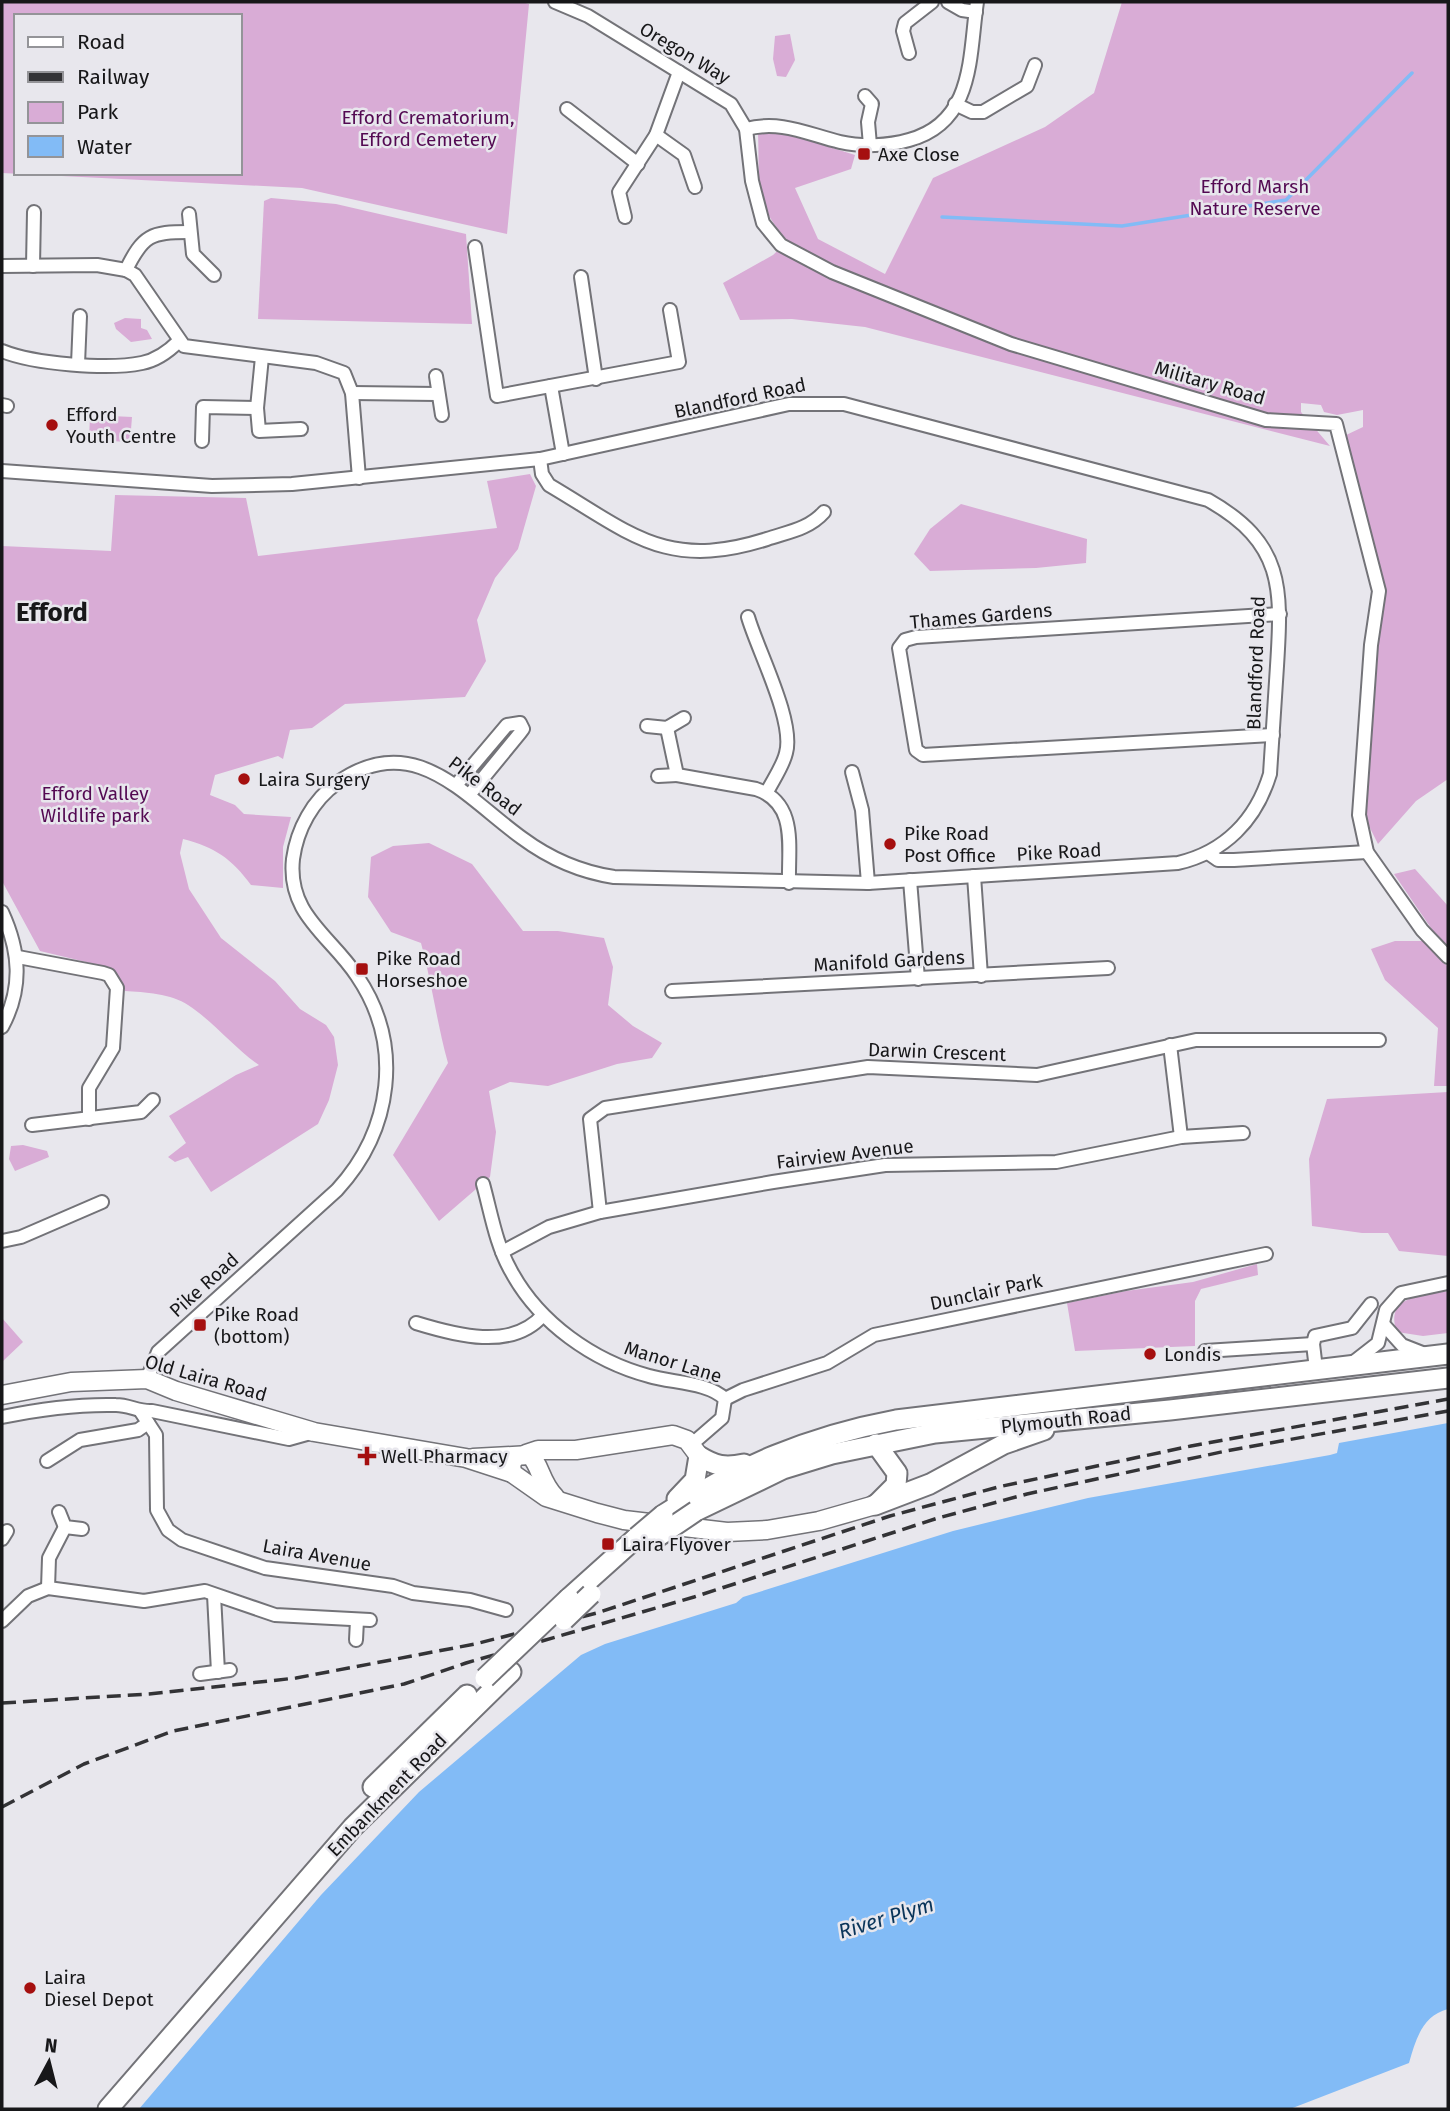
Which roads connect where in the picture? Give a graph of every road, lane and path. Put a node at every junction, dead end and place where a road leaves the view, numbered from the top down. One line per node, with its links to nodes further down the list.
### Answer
1 (555, 2): 4 (street, Oregon Way)
2 (932, 2): 6 (street)
3 (948, 2): 5 (street)
4 (575, 6): 8 (street, Oregon Way)
5 (977, 7): 10 (street)
6 (909, 53)
7 (1035, 65): 10 (street)
8 (678, 72): 12 (street, Oregon Way); 13 (street)
9 (865, 96): 14 (street)
10 (955, 104): 14 (street)
11 (567, 109): 15 (street)
12 (746, 129): 14 (street); 60 (street, Military Road)
13 (656, 135): 15 (street); 16 (street)
14 (870, 145)
15 (638, 163): 19 (street)
16 (695, 187)
17 (34, 212): 23 (street)
18 (188, 214): 20 (street)
19 (625, 217)
20 (189, 232): 24 (street); 25 (street)
21 (475, 247): 35 (street)
22 (2, 266): 23 (street)
23 (33, 266): 24 (street)
24 (127, 270): 29 (street)
25 (214, 275)
26 (581, 277): 34 (street)
27 (670, 310): 34 (street)
28 (80, 316): 32 (street)
29 (179, 341): 31 (street); 32 (street)
30 (2, 351): 32 (street)
31 (262, 357): 36 (street); 38 (street)
32 (78, 364)
33 (436, 376): 37 (street)
34 (596, 379): 35 (street)
35 (551, 386): 42 (street)
36 (352, 393): 37 (street); 45 (street)
37 (437, 394): 39 (street)
38 (257, 408): 40 (street); 41 (street)
39 (442, 415)
40 (301, 429)
41 (202, 441)
42 (563, 454): 43 (street, Blandford Road); 47 (street, Blandford Road)
43 (540, 459): 45 (street, Blandford Road); 46 (street)
44 (2, 471): 45 (street, Blandford Road)
45 (359, 478)
46 (824, 512)
47 (1280, 614): 52 (street, Blandford Road); 52 (street, Thames Gardens)
48 (748, 617): 57 (street)
49 (684, 718): 51 (street)
50 (647, 726): 51 (street)
51 (667, 728): 54 (street)
52 (1273, 735): 59 (street, Blandford Road)
53 (852, 772): 65 (street)
54 (677, 775): 55 (street); 57 (street)
55 (658, 776)
56 (457, 784): 58 (street, Pike Road); 58 (street); 98 (street, Pike Road)
57 (767, 792): 64 (street)
58 (470, 794): 64 (street, Pike Road)
59 (1250, 818): 61 (street, Pike Road)
60 (1367, 852): 61 (street, Pike Road); 68 (street, Military Road)
61 (1208, 853): 62 (street, Pike Road)
62 (974, 876): 63 (street, Pike Road); 70 (street)
63 (910, 880): 65 (street, Pike Road); 71 (street)
64 (789, 883): 65 (street, Pike Road)
65 (868, 883)
66 (2, 912): 67 (street)
67 (18, 957): 73 (street); 77 (street)
68 (1448, 957)
69 (1108, 968): 70 (street, Manifold Gardens)
70 (981, 976): 71 (street, Manifold Gardens)
71 (918, 979): 72 (street, Manifold Gardens)
72 (672, 990)
73 (2, 1027)
74 (1379, 1040): 75 (street, Darwin Crescent)
75 (1170, 1045): 80 (street); 83 (street, Darwin Crescent)
76 (153, 1100): 77 (street)
77 (89, 1119): 78 (street)
78 (32, 1125)
79 (1243, 1133): 80 (street, Fairview Avenue)
80 (1181, 1137): 83 (street, Fairview Avenue)
81 (483, 1184): 85 (street, Manor Lane)
82 (102, 1202): 84 (street)
83 (600, 1212): 85 (street, Fairview Avenue)
84 (2, 1241)
85 (502, 1252): 89 (street, Manor Lane)
86 (1266, 1254): 100 (street, Dunclair Park)
87 (1448, 1283): 91 (street)
88 (1371, 1304): 92 (street)
89 (543, 1315): 90 (street); 100 (street, Manor Lane)
90 (416, 1323)
91 (1384, 1325): 94 (street); 95 (street)
92 (1312, 1344): 93 (street); 96 (street)
93 (1205, 1351)
94 (1440, 1356): 95 (main road, Plymouth Road)
95 (1351, 1364): 96 (main road, Plymouth Road)
96 (1316, 1369): 107 (main road, Plymouth Road)
97 (1448, 1378): 101 (main road, Plymouth Road)
98 (146, 1379): 99 (main road, Old Laira Road); 104 (main road, Old Laira Road)
99 (2, 1395)
100 (725, 1399): 106 (street, Manor Lane)
101 (1170, 1410): 105 (main road, Plymouth Road); 110 (main road)
102 (2, 1417): 103 (street, Old Laira Road)
103 (144, 1417): 104 (street, Old Laira Road); 108 (street); 119 (street, Laira Avenue)
104 (314, 1432): 109 (main road, Old Laira Road)
105 (876, 1444): 110 (main road); 111 (main road, Plymouth Road)
106 (695, 1450): 107 (main road); 109 (main road, Old Laira Road); 113 (main road)
107 (776, 1454): 113 (main road, Plymouth Road)
108 (47, 1461)
109 (525, 1467): 110 (main road, Old Laira Road)
110 (875, 1506)
111 (696, 1511): 116 (main road, Embankment Road, bridge)
112 (59, 1512): 114 (street)
113 (664, 1514): 116 (main road, Embankment Road, bridge)
114 (65, 1527): 115 (street); 117 (street)
115 (82, 1529)
116 (646, 1537): 125 (main road, Embankment Road, bridge); 126 (main road, Embankment Road, bridge)
117 (48, 1588): 118 (street); 122 (street)
118 (214, 1595): 120 (street); 124 (street)
119 (506, 1610)
120 (356, 1620): 121 (street); 123 (street)
121 (370, 1620)
122 (2, 1622)
123 (356, 1640)
124 (200, 1674)
125 (92, 2109)
126 (108, 2109)

